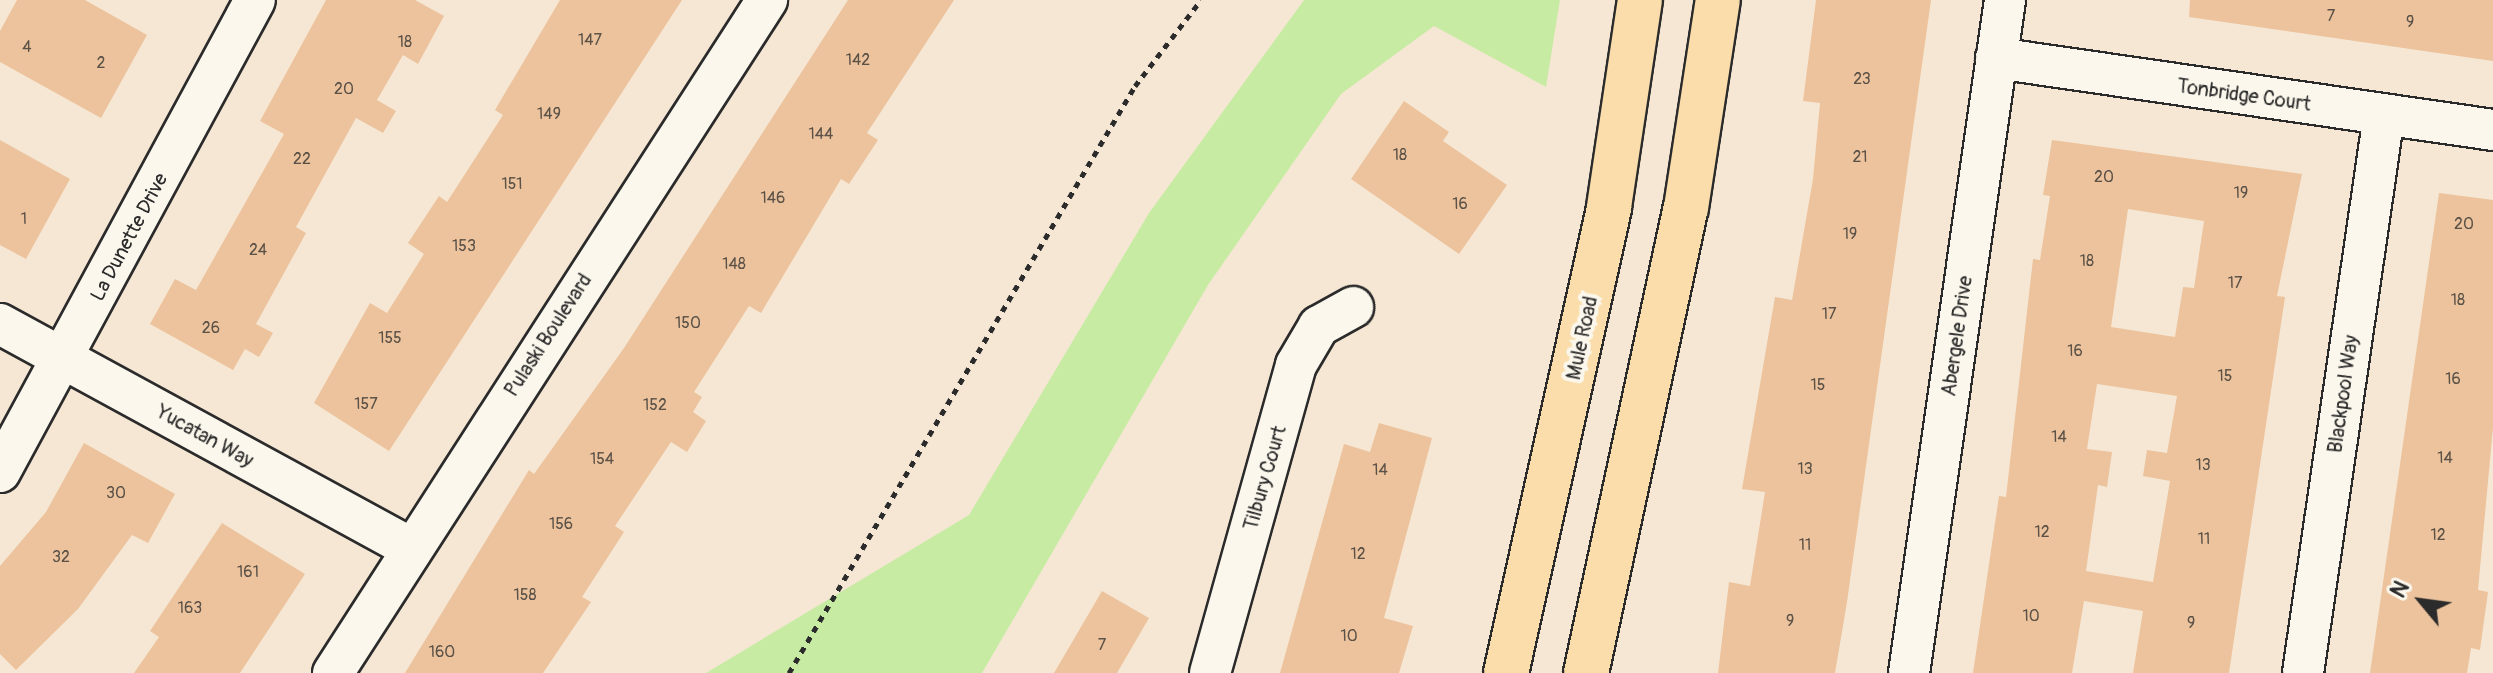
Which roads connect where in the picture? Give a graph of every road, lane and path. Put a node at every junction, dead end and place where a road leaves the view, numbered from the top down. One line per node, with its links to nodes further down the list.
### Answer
1 (255, 0): 12 (street, La Dunette Drive)
2 (767, 0): 14 (street, Pulaski Boulevard)
3 (1201, 0): 16 (path)
4 (1640, 0): 18 (main road, Mule Road)
5 (1718, 0): 19 (main road)
6 (2005, 0): 7 (street, Abergele Drive)
7 (1996, 58): 8 (street, Tonbridge Court); 20 (street, Abergele Drive)
8 (2384, 115): 9 (street, Tonbridge Court); 21 (street, Blackpool Way)
9 (2493, 130)
10 (1353, 307): 17 (street, Tilbury Court)
11 (0, 324): 12 (street, Yucatan Way)
12 (64, 359): 13 (street, La Dunette Drive); 14 (street, Yucatan Way)
13 (0, 472)
14 (409, 547): 15 (street, Pulaski Boulevard)
15 (333, 673)
16 (789, 673)
17 (1210, 673)
18 (1506, 673)
19 (1586, 673)
20 (1909, 673)
21 (2303, 673)

